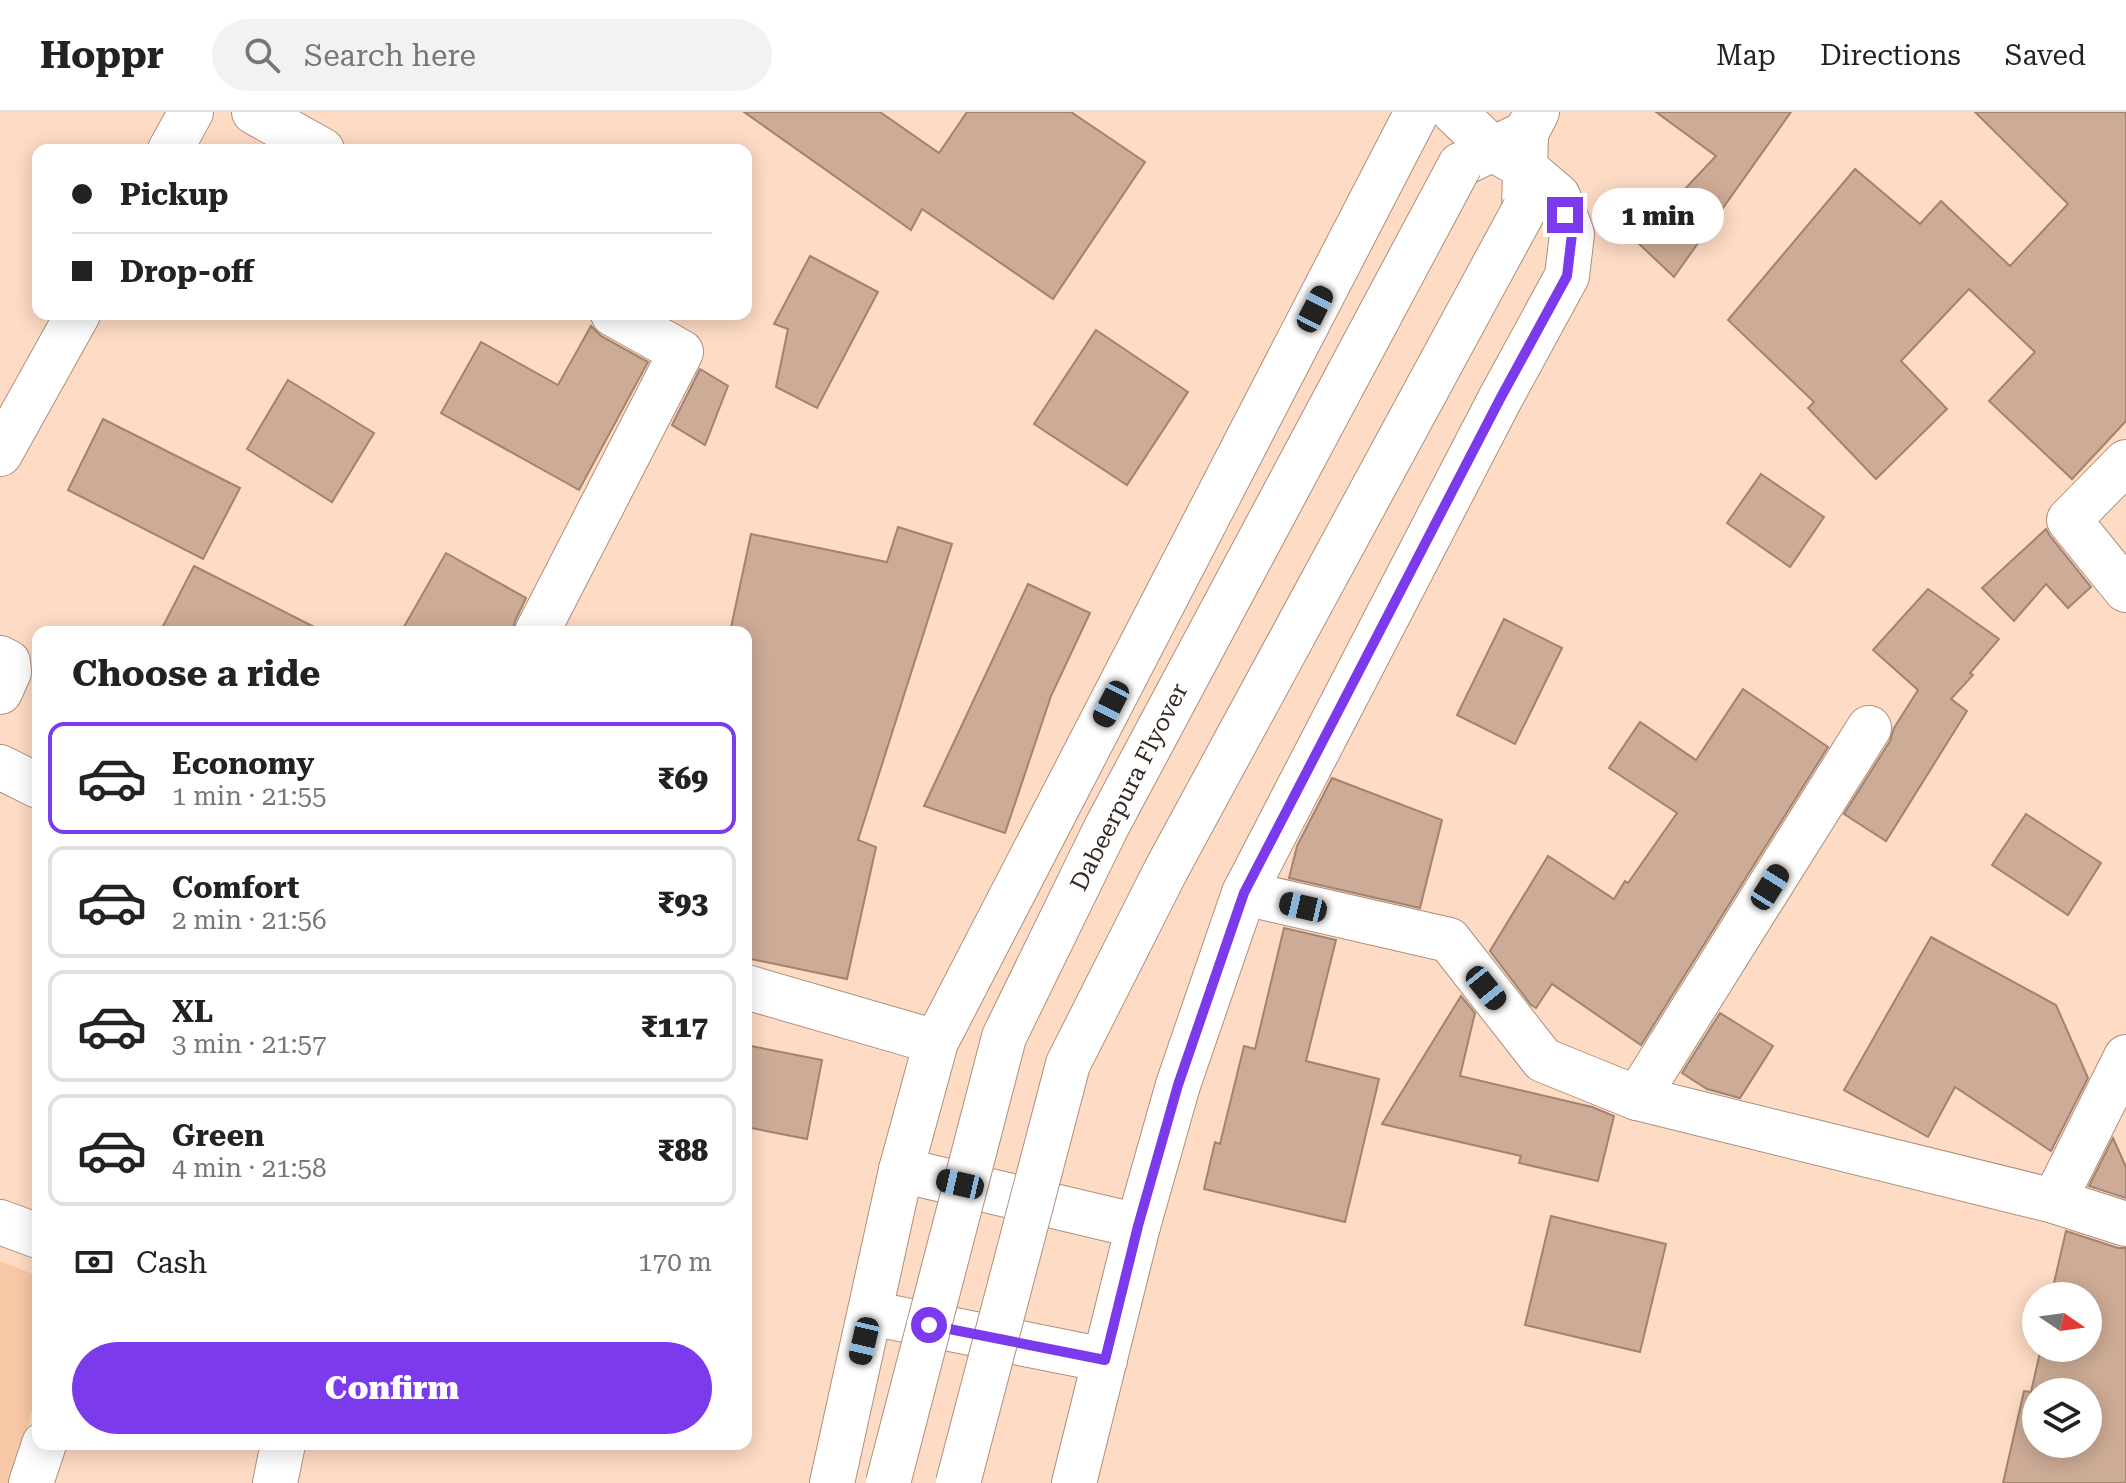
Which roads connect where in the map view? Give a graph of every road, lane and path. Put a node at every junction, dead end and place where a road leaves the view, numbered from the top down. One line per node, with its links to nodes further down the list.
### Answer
1 (191, 112): 5 (street)
2 (254, 112): 6 (street)
3 (1417, 112): 21 (street)
4 (1454, 112): 7 (street)
5 (173, 144)
6 (311, 144)
7 (1511, 156): 19 (street); 37 (street, Dabeerpura Flyover, bridge); 38 (street, bridge)
8 (75, 320): 10 (street)
9 (624, 320): 13 (street)
10 (0, 454)
11 (2126, 462): 12 (street)
12 (2126, 590)
13 (540, 626)
14 (0, 658): 15 (street)
15 (0, 692)
16 (1869, 728): 23 (street)
17 (0, 767): 18 (street)
18 (32, 783)
19 (1244, 893): 23 (street); 28 (street)
20 (752, 989): 21 (street)
21 (936, 1042): 24 (street)
22 (2126, 1057): 25 (street)
23 (1637, 1098): 25 (street)
24 (901, 1170): 28 (street); 30 (street)
25 (2054, 1201): 27 (street)
26 (0, 1222): 29 (street)
27 (2126, 1224)
28 (1138, 1226): 31 (street)
29 (32, 1234)
30 (870, 1313): 31 (street); 36 (street)
31 (1105, 1360): 39 (street)
32 (42, 1450): 34 (street)
33 (282, 1450): 35 (street)
34 (31, 1483)
35 (275, 1483)
36 (832, 1483)
37 (888, 1483)
38 (958, 1483)
39 (1074, 1483)

